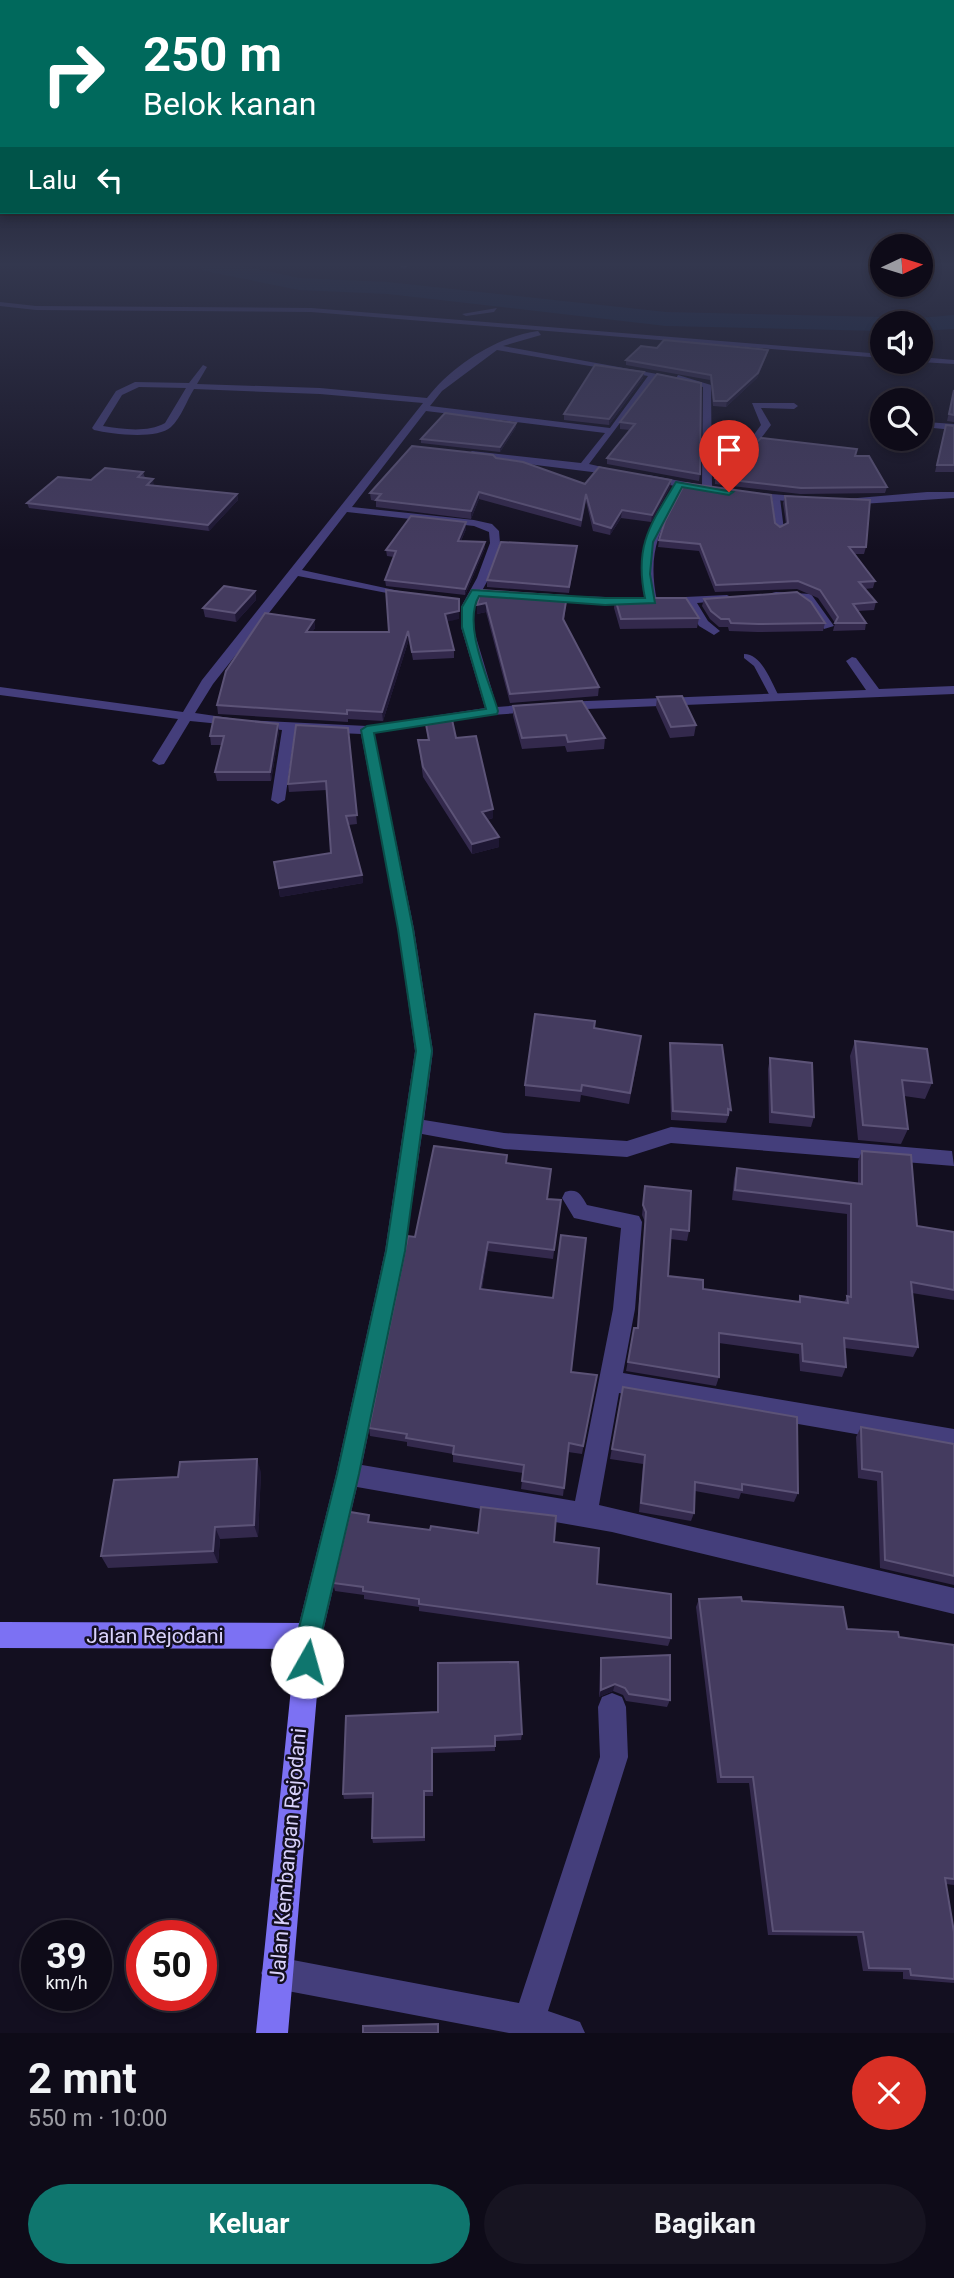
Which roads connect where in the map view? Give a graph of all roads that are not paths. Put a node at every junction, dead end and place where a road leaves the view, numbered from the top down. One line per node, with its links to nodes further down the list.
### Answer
1 (477, 361): 6 (street)
2 (577, 361): 4 (street)
3 (203, 367): 5 (street)
4 (653, 374): 10 (street); 11 (street)
5 (192, 384): 5 (street); 6 (street)
6 (426, 404): 10 (street); 18 (street)
7 (794, 406): 11 (street)
8 (933, 426): 9 (street)
9 (954, 427)
10 (612, 430): 13 (street)
11 (707, 439): 14 (street)
12 (454, 452): 13 (street)
13 (583, 466): 14 (street)
14 (680, 484): 25 (street)
15 (741, 494): 17 (street)
16 (954, 495): 17 (street)
17 (776, 498): 19 (lane)
18 (346, 509): 20 (street); 35 (street)
19 (780, 530)
20 (296, 572): 22 (street); 36 (street)
21 (768, 596): 27 (street)
22 (418, 597)
23 (537, 597): 25 (street)
24 (742, 597): 26 (street)
25 (651, 601): 26 (street)
26 (690, 601): 28 (street)
27 (828, 626)
28 (714, 631)
29 (747, 656): 34 (lane)
30 (852, 661): 33 (street)
31 (954, 690): 33 (street)
32 (0, 691): 36 (street)
33 (874, 692): 34 (street)
34 (774, 696): 35 (street)
35 (492, 711): 38 (street)
36 (185, 717): 37 (street); 39 (street)
37 (289, 726): 38 (street); 40 (street)
38 (367, 730): 41 (street)
39 (159, 761)
40 (278, 800)
41 (412, 1125): 42 (street); 46 (street)
42 (952, 1159)
43 (572, 1198): 44 (street)
44 (610, 1381): 45 (street); 47 (street)
45 (954, 1440)
46 (348, 1474): 47 (street); 50 (street)
47 (585, 1515): 48 (street)
48 (954, 1601)
49 (0, 1635): 50 (main road, Jalan Rejodani)
50 (309, 1636): 52 (main road, Jalan Kembangan Rejodani)
51 (612, 1707): 53 (street)
52 (277, 1973): 53 (street); 54 (main road, Jalan Kembangan Rejodani)
53 (529, 2021): 55 (street)
54 (272, 2033)
55 (569, 2033)

